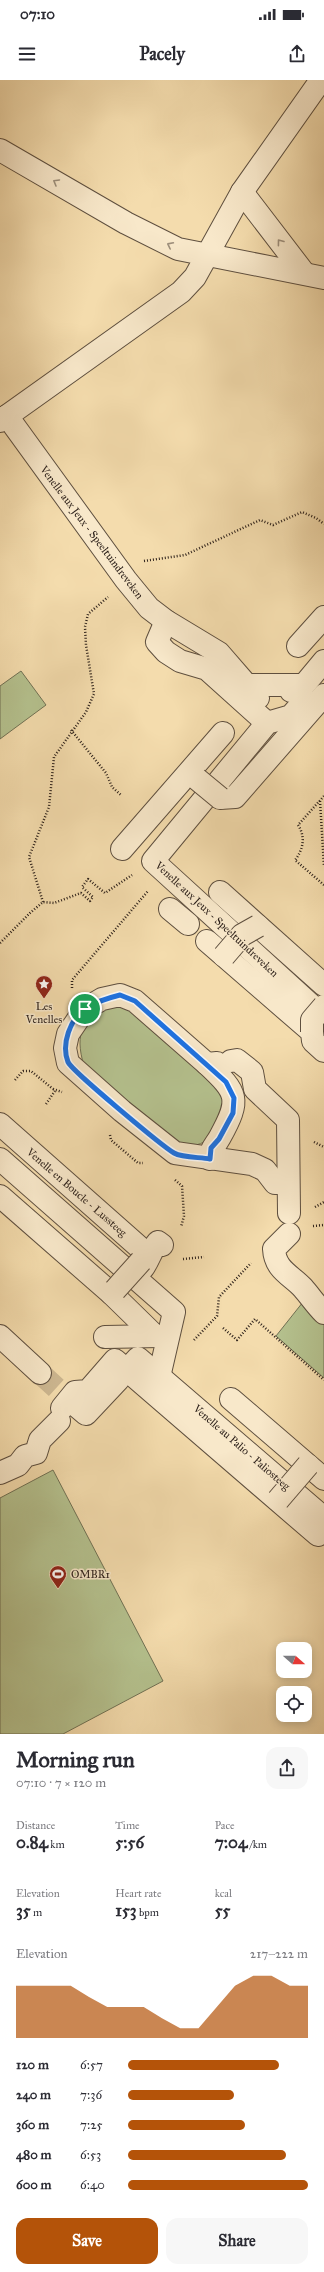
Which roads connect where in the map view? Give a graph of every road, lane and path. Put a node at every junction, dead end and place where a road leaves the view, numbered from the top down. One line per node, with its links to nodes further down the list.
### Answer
1 (321, 80): 3 (street)
2 (0, 150): 4 (street, one-way to 2)
3 (242, 192): 4 (street); 5 (street, one-way to 3)
4 (207, 255): 5 (street); 6 (street)
5 (314, 276)
6 (3, 419): 8 (street, Venelle aux Jeux - Speeltuindreveken)
7 (324, 524): 8 (path)
8 (132, 572): 10 (street, Venelle aux Jeux - Speeltuindreveken); 14 (path)
9 (324, 617): 11 (street)
10 (166, 621): 13 (street, Venelle aux Jeux - Speeltuindreveken); 13 (street)
11 (298, 646)
12 (324, 661): 13 (street)
13 (279, 699): 16 (street, bridge); 21 (street, Venelle aux Jeux - Speeltuindreveken)
14 (71, 730): 17 (path); 25 (path)
15 (223, 733): 16 (street)
16 (194, 775): 20 (street)
17 (121, 795)
18 (324, 796): 19 (path)
19 (320, 801): 22 (path); 23 (path)
20 (122, 849)
21 (159, 866): 25 (path); 34 (path); 35 (street, Venelle aux Jeux - Speeltuindreveken)
22 (324, 866)
23 (324, 885)
24 (220, 892): 28 (street)
25 (43, 902): 30 (path)
26 (170, 909): 27 (street)
27 (188, 924)
28 (258, 926): 31 (street, bridge); 32 (street)
29 (207, 940): 31 (street)
30 (0, 943)
31 (224, 956): 35 (street)
32 (324, 986)
33 (324, 1006): 35 (street, bridge)
34 (85, 1009): 37 (street); 44 (street)
35 (318, 1024): 36 (street)
36 (324, 1051)
37 (218, 1063): 44 (street); 45 (street)
38 (16, 1080): 39 (path)
39 (55, 1086)
40 (55, 1091): 41 (path)
41 (46, 1104)
42 (0, 1124): 47 (street, Venelle en Boucle - Lussteeg)
43 (0, 1159): 47 (street)
44 (210, 1159): 45 (street)
45 (288, 1183): 49 (street)
46 (0, 1196): 48 (street)
47 (148, 1262): 48 (street, bridge); 56 (street)
48 (114, 1292): 51 (street)
49 (324, 1312)
50 (223, 1328): 57 (path)
51 (148, 1335): 53 (street); 54 (street)
52 (0, 1336): 55 (street)
53 (105, 1337)
54 (119, 1369): 56 (street, Venelle au Palio - Paliosteeg); 60 (street); 62 (street); 63 (street)
55 (40, 1373)
56 (159, 1377): 63 (street, Venelle au Palio - Paliosteeg)
57 (324, 1380)
58 (231, 1399): 59 (street)
59 (308, 1465): 61 (street); 62 (street, bridge)
60 (0, 1473)
61 (324, 1479)
62 (278, 1500): 63 (street)
63 (320, 1530)

